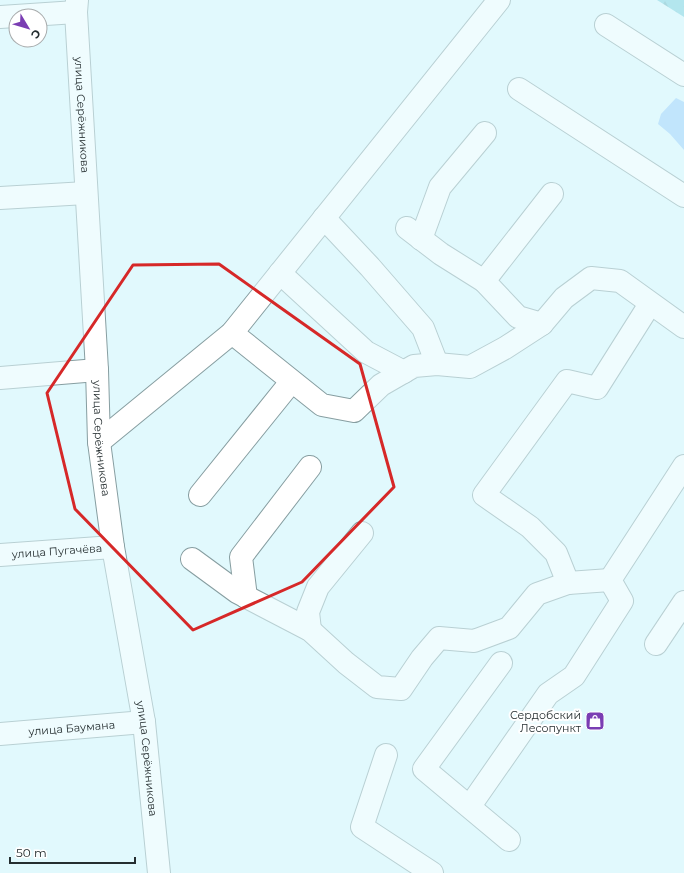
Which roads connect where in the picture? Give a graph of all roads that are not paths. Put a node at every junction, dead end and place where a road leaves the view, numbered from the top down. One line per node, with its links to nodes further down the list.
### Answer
1 (499, 0): 12 (street)
2 (76, 6): 3 (street); 8 (street, улица Серёжникова)
3 (0, 17)
4 (606, 24): 5 (street)
5 (684, 75)
6 (519, 89): 10 (street)
7 (485, 133): 14 (street)
8 (86, 193): 11 (street); 20 (street, улица Серёжникова)
9 (552, 194): 14 (street)
10 (684, 196)
11 (0, 198)
12 (324, 218): 13 (street); 19 (street)
13 (280, 273): 18 (street); 21 (street)
14 (484, 281): 16 (street)
15 (650, 304): 16 (street); 17 (street); 33 (street)
16 (542, 324): 19 (street)
17 (684, 327)
18 (232, 333): 23 (street); 24 (street)
19 (437, 364): 21 (street)
20 (97, 370): 22 (street); 24 (street, улица Серёжникова)
21 (404, 372): 23 (street)
22 (0, 378)
23 (291, 382): 27 (street)
24 (99, 442): 29 (street, улица Серёжникова)
25 (684, 466): 32 (street)
26 (310, 467): 34 (street)
27 (200, 495)
28 (362, 533): 36 (street)
29 (113, 547): 30 (street, улица Пугачёва); 39 (street, улица Серёжникова)
30 (0, 555)
31 (192, 559): 34 (street)
32 (610, 580): 33 (street); 42 (street)
33 (568, 583): 36 (street)
34 (246, 596): 36 (street)
35 (684, 602): 37 (street)
36 (310, 630)
37 (656, 644)
38 (502, 663): 42 (street)
39 (144, 722): 40 (street, улица Баумана); 44 (street, улица Серёжникова)
40 (0, 734)
41 (386, 755): 45 (street)
42 (470, 806): 43 (street)
43 (509, 840)
44 (159, 873)
45 (432, 873)

